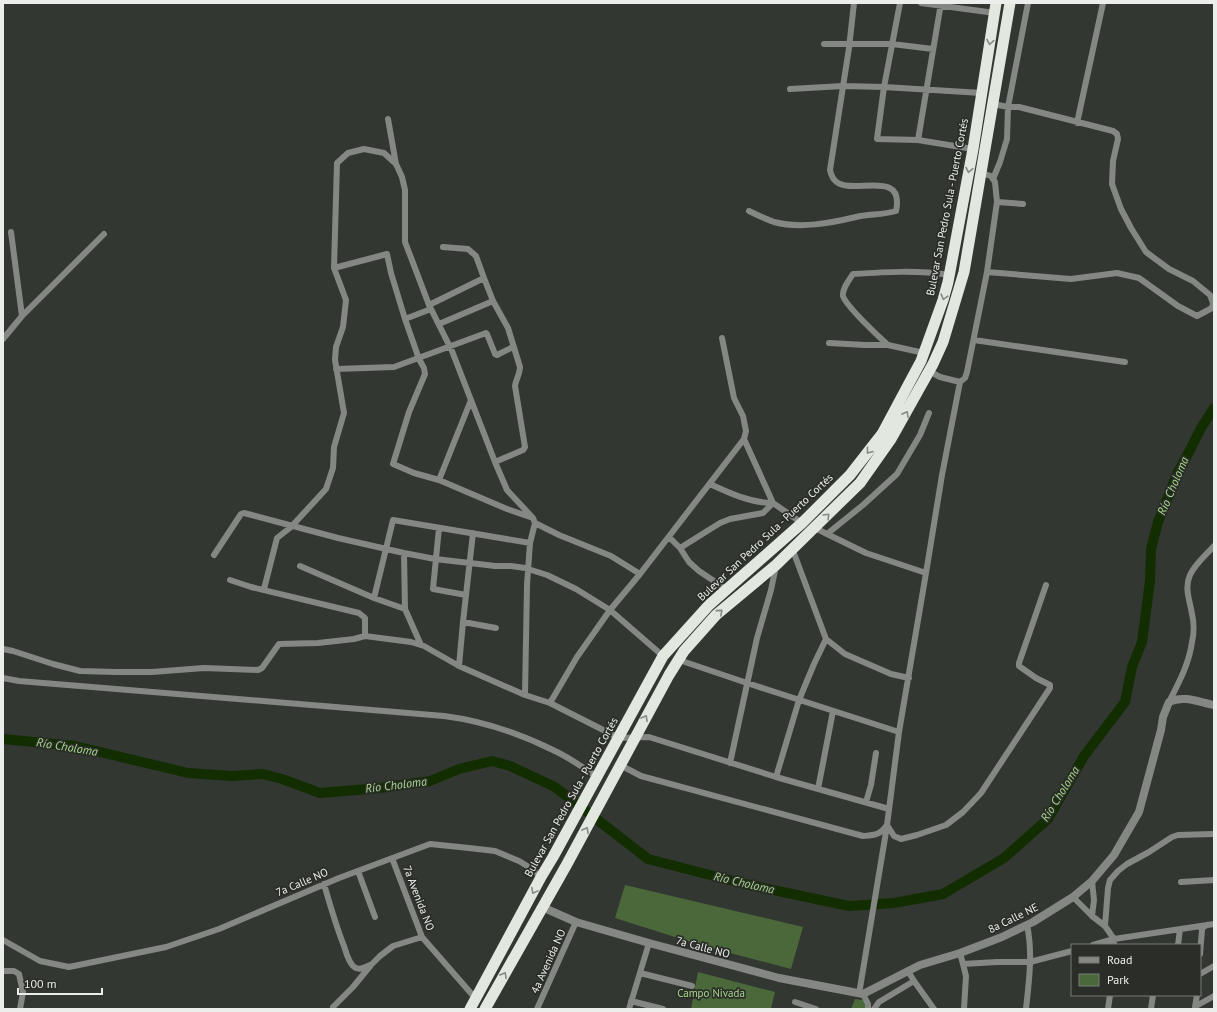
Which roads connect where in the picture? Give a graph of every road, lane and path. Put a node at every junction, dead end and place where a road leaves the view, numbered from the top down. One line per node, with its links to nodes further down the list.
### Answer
1 (854, 3): 10 (street)
2 (900, 3): 11 (street)
3 (921, 3): 7 (street)
4 (1010, 3): 18 (highway)
5 (1028, 3): 19 (street)
6 (1103, 3): 21 (street)
7 (941, 4): 8 (street); 12 (street)
8 (995, 8): 17 (highway, Bulevar San Pedro Sula - Puerto Cortés, one-way to 17)
9 (824, 44): 10 (street)
10 (849, 44): 11 (street); 13 (street)
11 (892, 44): 12 (street); 14 (street)
12 (933, 49): 16 (street)
13 (843, 86): 14 (street); 15 (street); 29 (street)
14 (884, 87): 16 (street); 22 (street)
15 (790, 89)
16 (927, 90): 17 (street); 22 (street)
17 (982, 93): 23 (highway, Bulevar San Pedro Sula - Puerto Cortés)
18 (993, 104): 19 (street); 25 (highway)
19 (1008, 107): 21 (street); 26 (street)
20 (388, 119): 24 (street)
21 (1077, 123): 34 (street)
22 (918, 140): 23 (street)
23 (973, 149): 35 (highway, Bulevar San Pedro Sula - Puerto Cortés, one-way to 35)
24 (396, 164): 33 (street); 38 (street)
25 (981, 173): 26 (street); 53 (highway)
26 (993, 179): 27 (street)
27 (997, 202): 28 (street); 34 (street)
28 (1023, 204)
29 (749, 212)
30 (11, 232): 39 (street)
31 (104, 234): 39 (street)
32 (443, 247): 36 (street)
33 (334, 268): 40 (street); 52 (street)
34 (987, 272): 44 (street)
35 (949, 275): 46 (street); 49 (highway, Bulevar San Pedro Sula - Puerto Cortés, one-way to 49)
36 (484, 278): 37 (street); 38 (street)
37 (494, 300): 41 (street); 48 (street)
38 (430, 307): 40 (street); 41 (street)
39 (22, 316): 42 (street)
40 (405, 319): 50 (street)
41 (439, 324): 47 (street)
42 (3, 338)
43 (722, 338): 57 (street)
44 (974, 340): 51 (street); 54 (street)
45 (829, 344): 46 (street)
46 (888, 345): 49 (street)
47 (450, 347): 48 (street); 50 (street); 55 (street)
48 (513, 347): 58 (street)
49 (924, 353): 63 (highway, Bulevar San Pedro Sula - Puerto Cortés, one-way to 63)
50 (419, 359): 52 (street); 59 (street)
51 (1125, 362)
52 (336, 369): 64 (street)
53 (929, 371): 54 (street); 66 (highway, one-way to 53)
54 (960, 382): 82 (street)
55 (471, 400): 58 (street); 59 (street)
56 (929, 413): 68 (street)
57 (744, 439): 60 (street); 61 (street)
58 (495, 462): 62 (street)
59 (439, 480): 62 (street)
60 (710, 484): 61 (street); 69 (street)
61 (773, 503): 63 (street); 72 (street)
62 (534, 521): 70 (street); 83 (street)
63 (802, 523): 87 (highway, Bulevar San Pedro Sula - Puerto Cortés)
64 (291, 526): 74 (street); 76 (street); 86 (street)
65 (439, 528): 67 (street); 74 (street); 77 (street)
66 (815, 528): 68 (street); 73 (highway)
67 (473, 533): 70 (street); 78 (street)
68 (827, 534): 82 (street)
69 (669, 537): 72 (street); 83 (street)
70 (530, 543): 81 (street)
71 (1214, 546): 106 (street)
72 (680, 548): 87 (street)
73 (792, 548): 79 (highway); 95 (street)
74 (386, 549): 75 (street); 89 (street)
75 (404, 553): 77 (street); 90 (street)
76 (214, 555)
77 (435, 559): 78 (street); 88 (street)
78 (470, 563): 81 (street); 88 (street)
79 (776, 565): 99 (highway, one-way to 79); 103 (street)
80 (300, 566): 89 (street)
81 (528, 569): 91 (street); 104 (street)
82 (926, 573): 102 (street)
83 (640, 574): 91 (street)
84 (230, 580): 86 (street)
85 (1046, 585): 121 (street)
86 (264, 589): 94 (street)
87 (726, 590): 98 (highway, Bulevar San Pedro Sula - Puerto Cortés)
88 (466, 595): 92 (street)
89 (374, 598): 90 (street)
90 (405, 609): 96 (street)
91 (610, 610): 98 (street); 107 (street)
92 (463, 622): 93 (street); 100 (street)
93 (496, 628)
94 (365, 636): 96 (street); 97 (street)
95 (826, 639): 102 (street); 105 (street)
96 (421, 645): 100 (street)
97 (3, 649)
98 (663, 656): 112 (highway, Bulevar San Pedro Sula - Puerto Cortés)
99 (679, 660): 103 (street); 111 (highway, one-way to 99)
100 (459, 666): 104 (street)
101 (3, 678): 117 (street)
102 (909, 678): 110 (street)
103 (748, 683): 105 (street); 114 (street)
104 (525, 695): 107 (street)
105 (799, 700): 109 (street); 116 (street)
106 (1169, 702): 108 (street); 127 (street, 8a Calle NE)
107 (550, 703): 112 (street)
108 (1214, 705)
109 (833, 711): 110 (street); 118 (street)
110 (899, 732): 120 (street)
111 (635, 737): 112 (street); 114 (street); 115 (highway)
112 (619, 738): 117 (highway, Bulevar San Pedro Sula - Puerto Cortés)
113 (876, 753): 119 (street)
114 (730, 763): 116 (street)
115 (620, 765): 121 (street); 131 (highway, one-way to 115)
116 (776, 776): 118 (street)
117 (596, 780): 125 (highway, Bulevar San Pedro Sula - Puerto Cortés)
118 (818, 789): 119 (street)
119 (866, 802): 120 (street)
120 (889, 809): 121 (street)
121 (887, 825): 158 (street)
122 (1214, 834): 137 (street)
123 (392, 858): 124 (street, 7a Calle NO); 125 (street, 7a Calle NO); 139 (street, 7a Avenida NO)
124 (358, 871): 129 (street, 7a Calle NO); 133 (street)
125 (541, 876): 165 (highway, Bulevar San Pedro Sula - Puerto Cortés, one-way to 165)
126 (1214, 880): 128 (street)
127 (1092, 881): 130 (street, 8a Calle NE); 132 (street)
128 (1181, 882)
129 (324, 884): 140 (street, 7a Calle NO); 150 (street)
130 (1073, 897): 132 (street); 136 (street, 8a Calle NE)
131 (542, 906): 134 (street, 7a Calle NO); 169 (highway, one-way to 131)
132 (1092, 916): 137 (street)
133 (375, 917)
134 (576, 922): 142 (street, 7a Calle NO); 170 (street, 4a Avenida NO)
135 (1211, 924): 138 (street); 145 (street)
136 (1027, 926): 147 (street, 8a Calle NE); 148 (street)
137 (1105, 926): 141 (street)
138 (1180, 929): 141 (street); 144 (street)
139 (422, 937): 150 (street); 165 (street, 7a Avenida NO)
140 (3, 940)
141 (1114, 942): 143 (street)
142 (649, 943): 154 (street); 158 (street, 7a Calle NO)
143 (1100, 944)
144 (1178, 944)
145 (1201, 944)
146 (1071, 951): 148 (street)
147 (960, 953): 149 (street); 153 (street, 8a Calle NE)
148 (1030, 962): 149 (street); 178 (street)
149 (963, 964): 177 (street)
150 (371, 965): 166 (street)
151 (1214, 966): 155 (street)
152 (3, 971): 168 (street)
153 (908, 971): 156 (street); 158 (street, 8a Calle NE)
154 (640, 973): 157 (street); 163 (street)
155 (1201, 973)
156 (914, 981): 175 (street); 176 (street)
157 (692, 986)
158 (861, 994): 174 (street)
159 (1110, 996): 179 (street)
160 (1152, 996): 180 (street)
161 (1197, 996): 167 (street)
162 (1214, 996): 167 (street)
163 (631, 1001): 171 (street); 172 (street)
164 (795, 1002): 173 (street)
165 (473, 1004)
166 (333, 1007)
167 (1195, 1007)
168 (20, 1009)
169 (485, 1009)
170 (537, 1009)
171 (629, 1009)
172 (664, 1009)
173 (815, 1009)
174 (868, 1009)
175 (874, 1009)
176 (934, 1009)
177 (964, 1009)
178 (1026, 1009)
179 (1108, 1009)
180 (1151, 1009)

